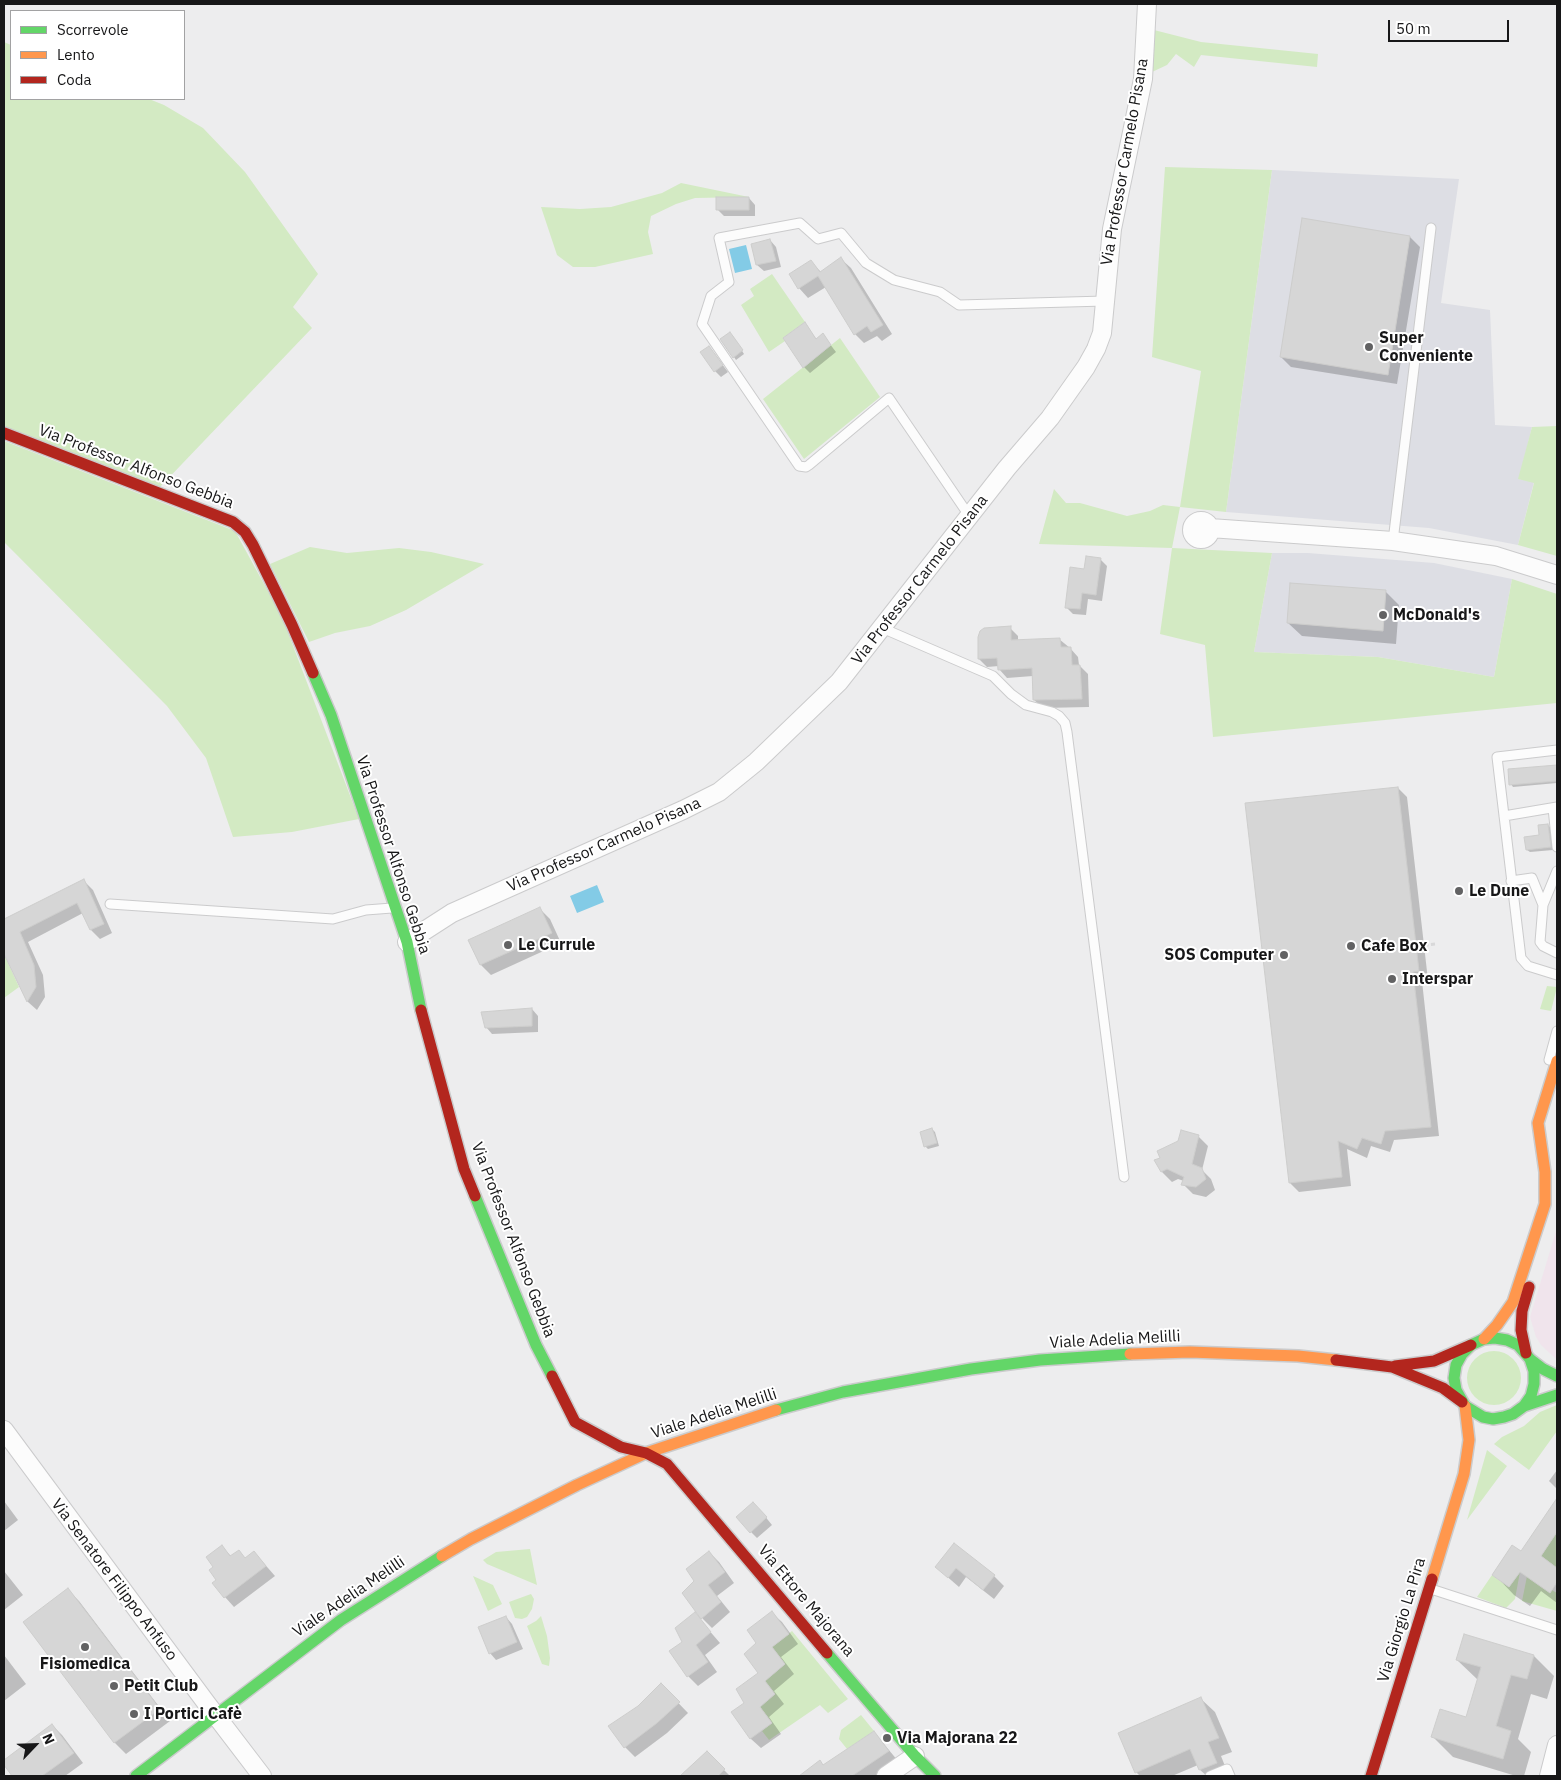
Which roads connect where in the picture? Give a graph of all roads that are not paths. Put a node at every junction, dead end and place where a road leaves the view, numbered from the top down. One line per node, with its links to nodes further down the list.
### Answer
1 (1147, 4): 3 (street, Via Professor Carmelo Pisana)
2 (1431, 228): 7 (lane)
3 (1105, 301): 5 (street, Via Professor Carmelo Pisana); 5 (lane)
4 (4, 432): 18 (street, Via Professor Alfonso Gebbia)
5 (970, 517): 9 (street, Via Professor Carmelo Pisana)
6 (1210, 528): 7 (street)
7 (1393, 541): 8 (street)
8 (1557, 576)
9 (882, 628): 19 (street, Via Professor Carmelo Pisana); 25 (lane)
10 (1557, 750): 12 (lane)
11 (1555, 807): 12 (lane); 13 (lane)
12 (1504, 816): 15 (lane)
13 (1557, 847)
14 (1557, 871): 17 (lane)
15 (1512, 881): 17 (lane); 21 (lane)
16 (110, 904): 18 (lane)
17 (1543, 905): 20 (lane)
18 (395, 908): 19 (street, Via Professor Alfonso Gebbia)
19 (407, 942): 39 (street, Via Professor Alfonso Gebbia)
20 (1557, 953)
21 (1557, 975)
22 (1557, 1032): 24 (lane)
23 (1557, 1062): 24 (street)
24 (1542, 1109): 27 (street)
25 (1124, 1177)
26 (1557, 1198): 29 (street)
27 (1484, 1339): 28 (street); 29 (street)
28 (1472, 1345): 30 (street); 33 (street)
29 (1528, 1356): 31 (street); 34 (street)
30 (1392, 1367): 33 (street); 39 (street, Viale Adelia Melilli)
31 (1557, 1376)
32 (1557, 1395): 34 (street)
33 (1464, 1404): 35 (street); 40 (street)
34 (1524, 1406): 35 (street)
35 (1513, 1414): 36 (street)
36 (1492, 1429)
37 (4, 1430): 43 (street, Via Senatore Filippo Anfuso)
38 (1479, 1448): 40 (street)
39 (646, 1453): 43 (street, Viale Adelia Melilli); 45 (street, Via Ettore Majorana)
40 (1464, 1474): 41 (street, Via Giorgio La Pira)
41 (1429, 1588): 42 (lane); 52 (street, Via Giorgio La Pira)
42 (1557, 1630)
43 (216, 1715): 46 (street, Viale Adelia Melilli); 47 (street, Via Senatore Filippo Anfuso)
44 (1557, 1745): 53 (street)
45 (915, 1756): 48 (street); 49 (street, Via Ettore Majorana)
46 (136, 1776)
47 (262, 1776)
48 (886, 1776)
49 (935, 1776)
50 (1210, 1776): 51 (lane)
51 (1230, 1776)
52 (1370, 1776)
53 (1549, 1776)

